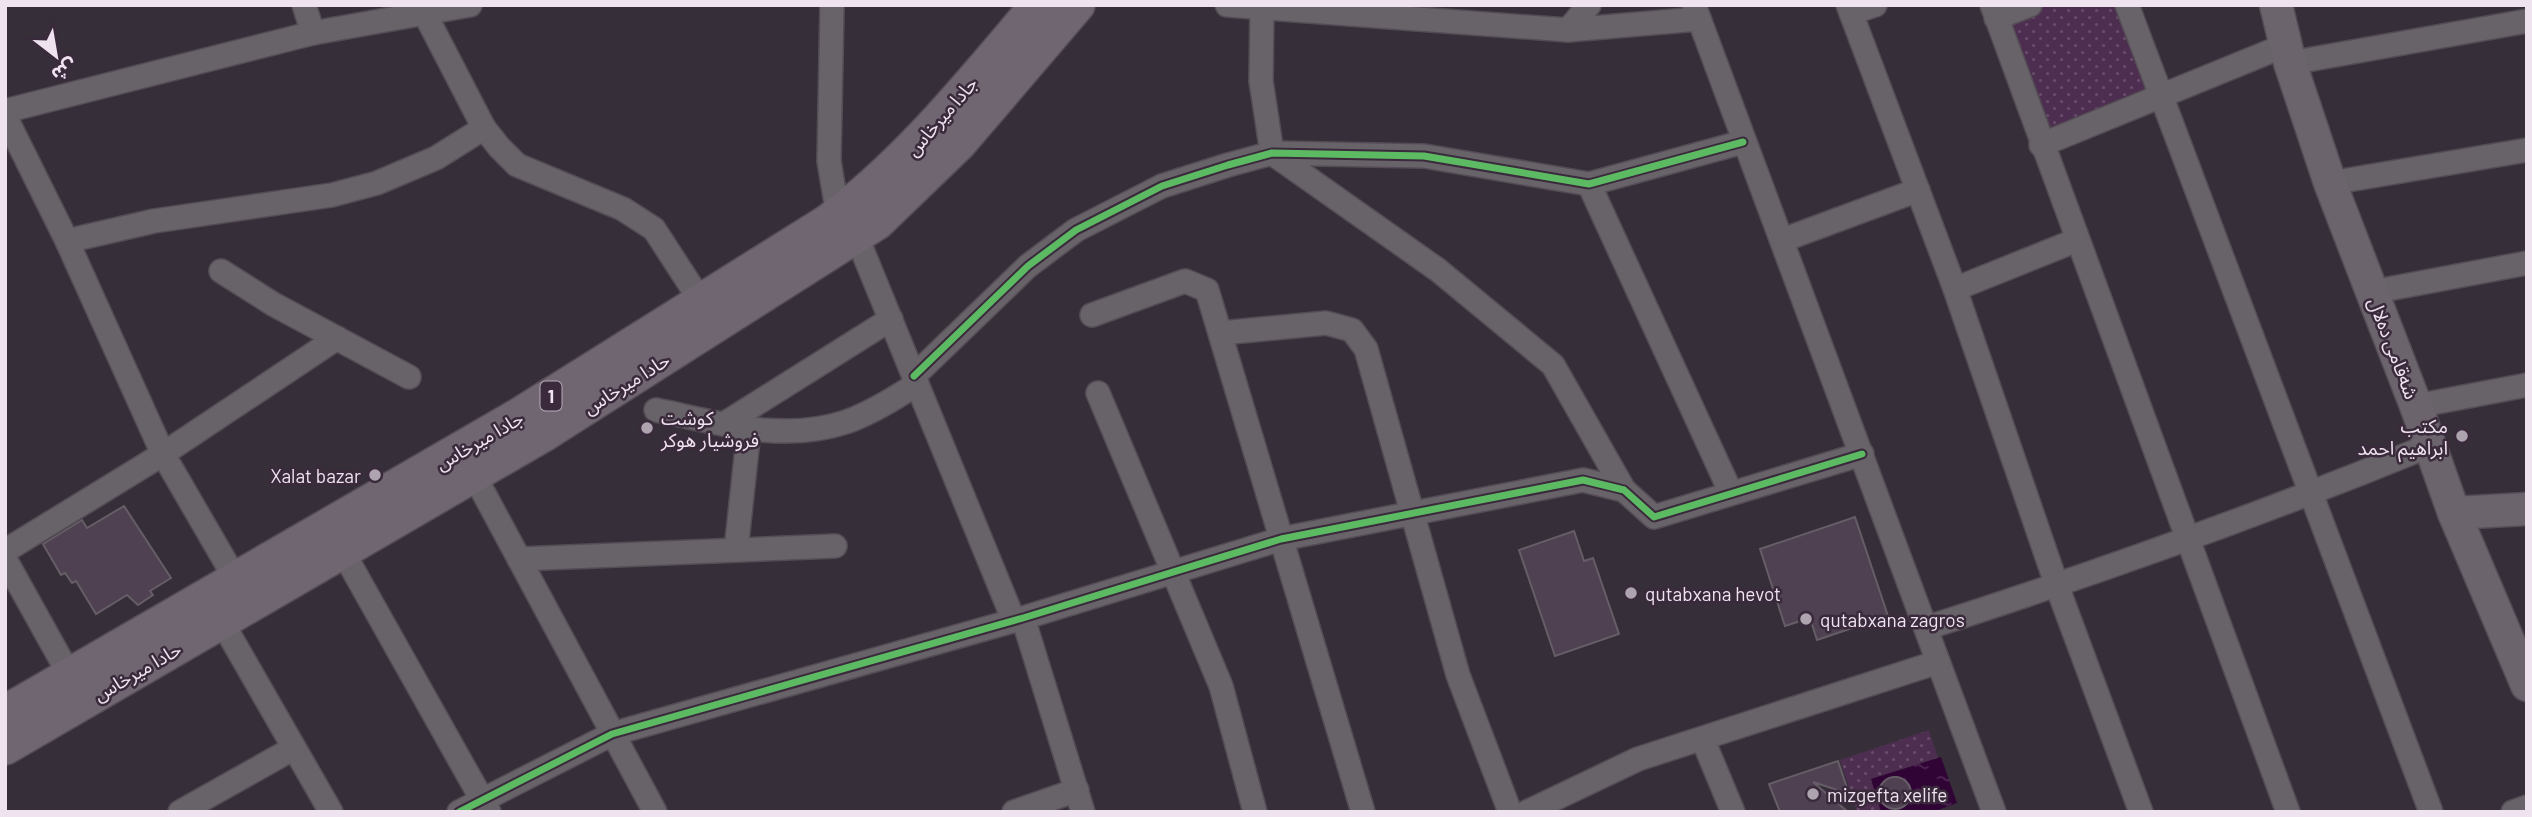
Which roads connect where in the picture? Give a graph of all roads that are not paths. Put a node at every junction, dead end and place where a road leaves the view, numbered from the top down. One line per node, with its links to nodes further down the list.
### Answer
1 (304, 5): 19 (street)
2 (470, 5): 16 (street)
3 (832, 5): 32 (street)
4 (1038, 5): 32 (main road, جادا ميرخاس / 1)
5 (1077, 5): 32 (main road, حادا ميرخاس)
6 (1227, 5): 12 (street)
7 (1589, 5): 18 (street)
8 (1875, 5): 13 (street)
9 (2030, 5): 15 (street)
10 (2127, 5): 21 (street)
11 (2276, 5): 20 (main road, شەقامی دەلال)
12 (1262, 9): 18 (street); 28 (street)
13 (1850, 9): 31 (street)
14 (1697, 12): 18 (street); 25 (street)
15 (1994, 12): 26 (street)
16 (425, 14): 19 (street); 24 (street)
17 (2527, 20): 20 (street)
18 (1569, 30)
19 (313, 33): 22 (street)
20 (2288, 54): 21 (street); 29 (main road, شەقامی دەلال)
21 (2161, 97): 26 (street); 59 (street)
22 (5, 111)
23 (5, 116): 35 (street)
24 (484, 128): 35 (street); 40 (street)
25 (1743, 142): 30 (street); 33 (street)
26 (2041, 145): 34 (street)
27 (2527, 150): 29 (street)
28 (1272, 153): 30 (street); 46 (street); 57 (street)
29 (2330, 183): 39 (main road, شەقامی دەلال)
30 (1589, 184): 58 (street)
31 (1918, 190): 33 (street); 38 (street)
32 (847, 225): 40 (main road, جادا ميرخاس / 1); 42 (street); 56 (main road, حادا ميرخاس)
33 (1783, 240): 55 (street)
34 (2077, 240): 38 (street); 64 (street)
35 (66, 241): 54 (street)
36 (2527, 263): 39 (street)
37 (221, 271): 44 (street)
38 (1955, 289): 73 (street)
39 (2372, 292): 49 (main road, شەقامی دەلال)
40 (702, 303): 72 (main road, جادا ميرخاس / 1)
41 (1092, 316): 43 (street)
42 (891, 319): 46 (street); 51 (street)
43 (1221, 333): 62 (street); 63 (street)
44 (337, 338): 45 (street); 54 (street)
45 (409, 377)
46 (916, 380): 52 (street); 74 (street)
47 (2527, 385): 49 (street)
48 (1098, 393): 71 (street)
49 (2416, 406): 53 (main road, شەقامی دەلال)
50 (656, 410): 51 (street)
51 (724, 424): 52 (street)
52 (749, 430): 66 (street)
53 (2431, 445): 59 (street); 61 (main road, شەقامی دەلال)
54 (163, 454): 67 (street); 72 (street)
55 (1862, 454): 58 (street); 76 (street)
56 (474, 475): 68 (main road, حادا ميرخاس); 70 (street)
57 (1624, 490): 58 (street); 62 (street)
58 (1731, 493)
59 (2310, 495): 64 (street); 101 (street)
60 (2527, 509): 61 (main road)
61 (2454, 513): 79 (main road, شەقامی دەلال)
62 (1414, 514): 63 (street); 96 (street)
63 (1281, 539): 71 (street); 95 (street)
64 (2188, 539): 73 (street); 100 (street)
65 (835, 545): 66 (street)
66 (736, 550): 70 (street)
67 (5, 551)
68 (343, 552): 75 (main road, حادا ميرخاس); 86 (street)
69 (5, 559): 78 (street)
70 (519, 559): 81 (street)
71 (1173, 570): 74 (street); 94 (street)
72 (236, 580): 78 (main road, جادا ميرخاس / 1)
73 (2057, 586): 76 (street); 99 (street)
74 (1019, 619): 81 (street); 85 (street)
75 (222, 622): 83 (main road, حادا ميرخاس); 84 (street)
76 (1926, 628): 77 (street)
77 (1938, 662): 82 (street); 98 (street)
78 (70, 676): 80 (main road, جادا ميرخاس / 1)
79 (2527, 685)
80 (5, 713)
81 (612, 734): 86 (street); 92 (street)
82 (1703, 740): 88 (street); 97 (street)
83 (5, 747)
84 (294, 748): 89 (street); 90 (street)
85 (1080, 801): 93 (street)
86 (486, 806): 91 (street)
87 (2527, 807): 102 (street)
88 (1540, 809)
89 (180, 812)
90 (331, 812)
91 (459, 812)
92 (655, 812)
93 (1014, 812)
94 (1255, 812)
95 (1363, 812)
96 (1510, 812)
97 (1732, 812)
98 (1994, 812)
99 (2141, 812)
100 (2288, 812)
101 (2431, 812)
102 (2513, 812)

